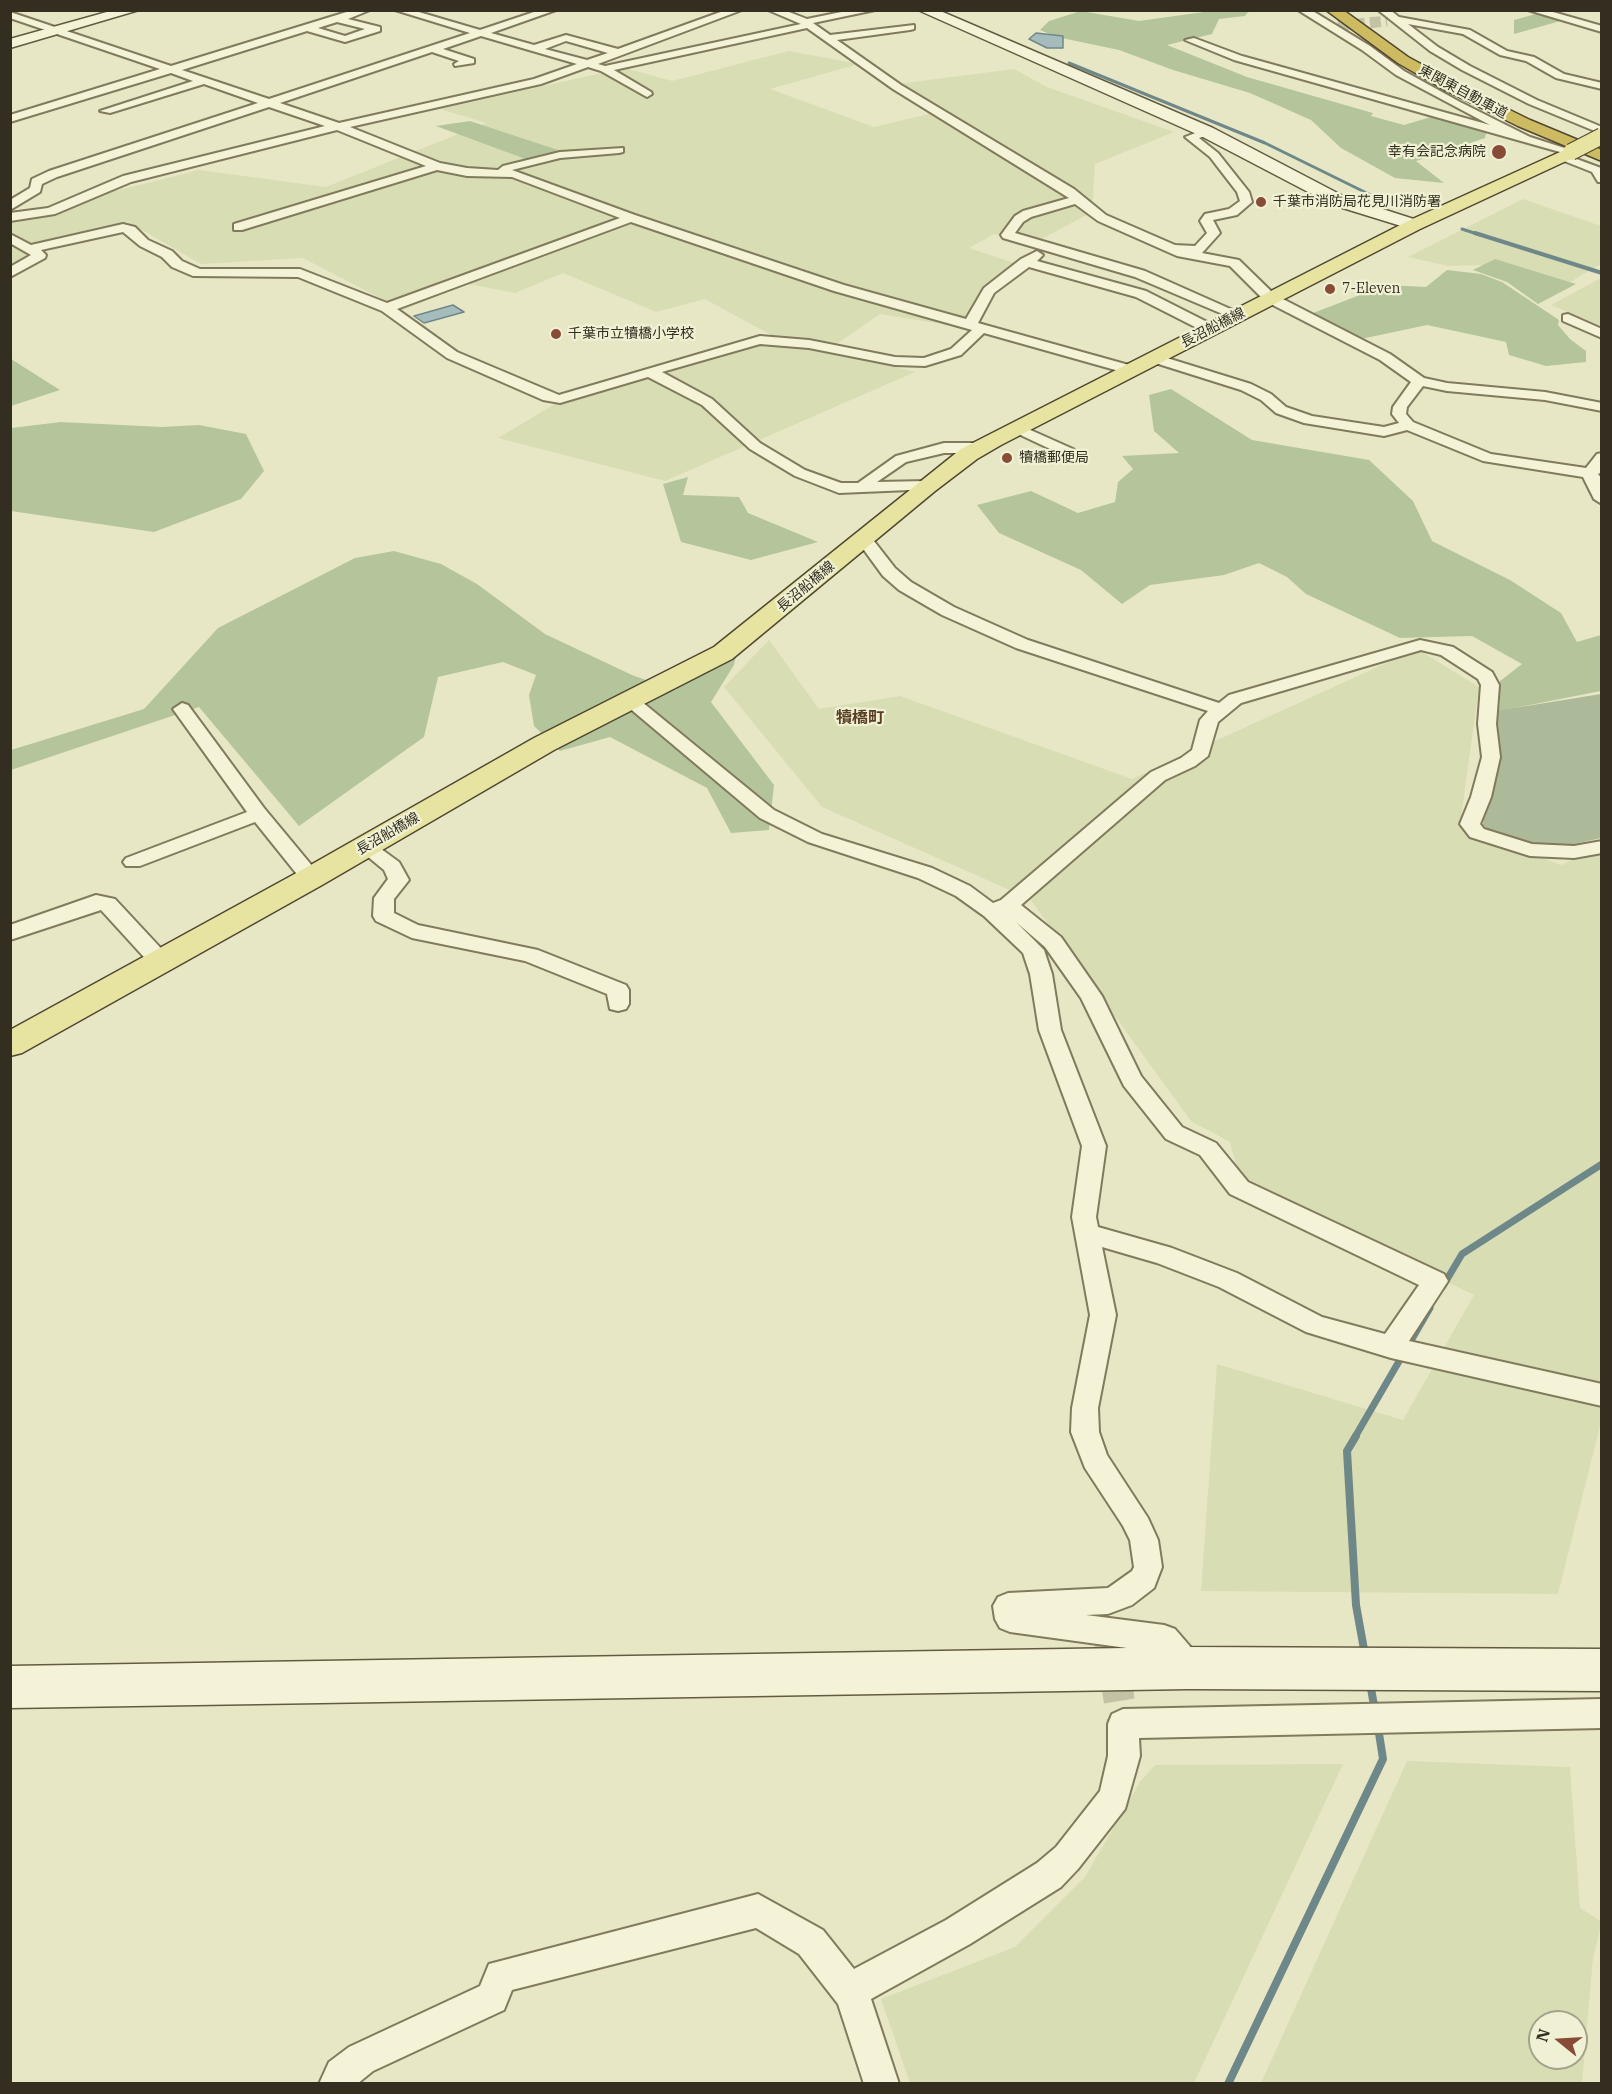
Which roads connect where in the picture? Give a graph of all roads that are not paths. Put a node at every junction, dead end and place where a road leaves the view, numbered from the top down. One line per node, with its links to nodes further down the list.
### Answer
1 (132, 10): 21 (street)
2 (365, 10): 15 (street)
3 (400, 10): 22 (street)
4 (551, 10): 22 (street)
5 (737, 10): 17 (street)
6 (773, 10): 16 (street)
7 (870, 10): 16 (street)
8 (925, 10): 44 (street)
9 (1304, 10): 13 (street)
10 (1533, 10): 14 (street)
11 (1575, 10): 14 (street)
12 (10, 15): 21 (street)
13 (1356, 17): 37 (street); 43 (street); 46 (street); 48 (highway, 東関東自動車道); 48 (highway, 東関東自動車道)
14 (1557, 17): 20 (street)
15 (338, 19): 19 (street); 19 (street)
16 (807, 24): 23 (street); 25 (street)
17 (716, 26): 24 (street); 25 (street)
18 (910, 27): 23 (street)
19 (308, 28): 35 (street)
20 (1602, 29)
21 (57, 31): 27 (street); 35 (street)
22 (481, 33): 28 (street); 29 (street)
23 (828, 38): 55 (street)
24 (656, 40): 30 (street); 31 (street)
25 (743, 40): 31 (street)
26 (1190, 40): 46 (street)
27 (10, 44)
28 (432, 49): 32 (street); 39 (street)
29 (534, 49): 30 (street); 33 (street)
30 (619, 53): 33 (street)
31 (681, 54): 34 (street)
32 (459, 64)
33 (587, 64): 34 (street); 42 (street)
34 (605, 69): 38 (street)
35 (171, 70): 36 (street); 41 (street)
36 (204, 81): 39 (street); 40 (street)
37 (1602, 86)
38 (647, 94)
39 (269, 103): 42 (street); 53 (street)
40 (106, 111)
41 (10, 119)
42 (340, 127): 51 (street); 57 (street)
43 (1602, 131)
44 (1207, 132): 59 (street); 62 (street)
45 (1602, 136): 49 (main road, 長沼船橋線, bridge)
46 (1526, 139): 49 (street)
47 (619, 150): 52 (street)
48 (1600, 153)
49 (1567, 154): 54 (street); 59 (main road, 長沼船橋線)
50 (34, 165): 53 (street)
51 (437, 166): 52 (street); 60 (street)
52 (502, 172): 58 (street)
53 (53, 174): 56 (street)
54 (1602, 178)
55 (1078, 199): 62 (street); 63 (street)
56 (10, 206)
57 (10, 217)
58 (631, 218): 68 (street); 71 (street)
59 (1414, 225): 67 (main road, 長沼船橋線)
60 (238, 227)
61 (10, 238): 64 (street)
62 (1155, 242): 67 (street)
63 (1048, 247): 65 (street); 69 (street)
64 (29, 249): 66 (street); 68 (street)
65 (1026, 262): 71 (street); 72 (street)
66 (10, 273)
67 (1270, 298): 69 (main road, 長沼船橋線); 77 (street)
68 (387, 308): 76 (street)
69 (1237, 315): 72 (main road, 長沼船橋線)
70 (1568, 318): 73 (street)
71 (976, 326): 75 (street); 76 (street)
72 (1210, 329): 74 (main road, 長沼船橋線)
73 (1602, 334)
74 (1154, 358): 75 (main road, 長沼船橋線); 79 (street)
75 (1131, 370): 80 (main road, 長沼船橋線)
76 (650, 372): 86 (street)
77 (1419, 381): 78 (street); 79 (street)
78 (1602, 407)
79 (1408, 425): 84 (street)
80 (1017, 428): 81 (main road, 長沼船橋線); 82 (street)
81 (980, 448): 85 (main road, 長沼船橋線); 86 (street)
82 (1068, 452)
83 (1602, 457): 84 (street)
84 (1587, 473): 87 (street)
85 (927, 486): 86 (street); 88 (main road, 長沼船橋線)
86 (863, 487)
87 (1602, 499)
88 (864, 538): 89 (main road, 長沼船橋線); 91 (street)
89 (630, 701): 93 (main road, 長沼船橋線); 97 (street)
90 (182, 709): 92 (street)
91 (1220, 709): 94 (street); 97 (street)
92 (259, 814): 95 (street); 96 (street)
93 (366, 847): 96 (main road, 長沼船橋線); 100 (street)
94 (1602, 847)
95 (133, 862)
96 (311, 878): 99 (main road, 長沼船橋線)
97 (999, 908): 102 (street); 103 (street)
98 (10, 933): 99 (street)
99 (161, 962): 101 (main road, 長沼船橋線)
100 (618, 1004)
101 (10, 1045)
102 (1087, 1233): 103 (street); 105 (street)
103 (1392, 1347): 104 (street)
104 (1602, 1395)
105 (1189, 1668): 106 (street); 107 (street)
106 (1602, 1670)
107 (10, 1687)
108 (1602, 1713): 109 (street)
109 (852, 1994): 110 (street); 111 (street)
110 (336, 2084)
111 (882, 2084)

